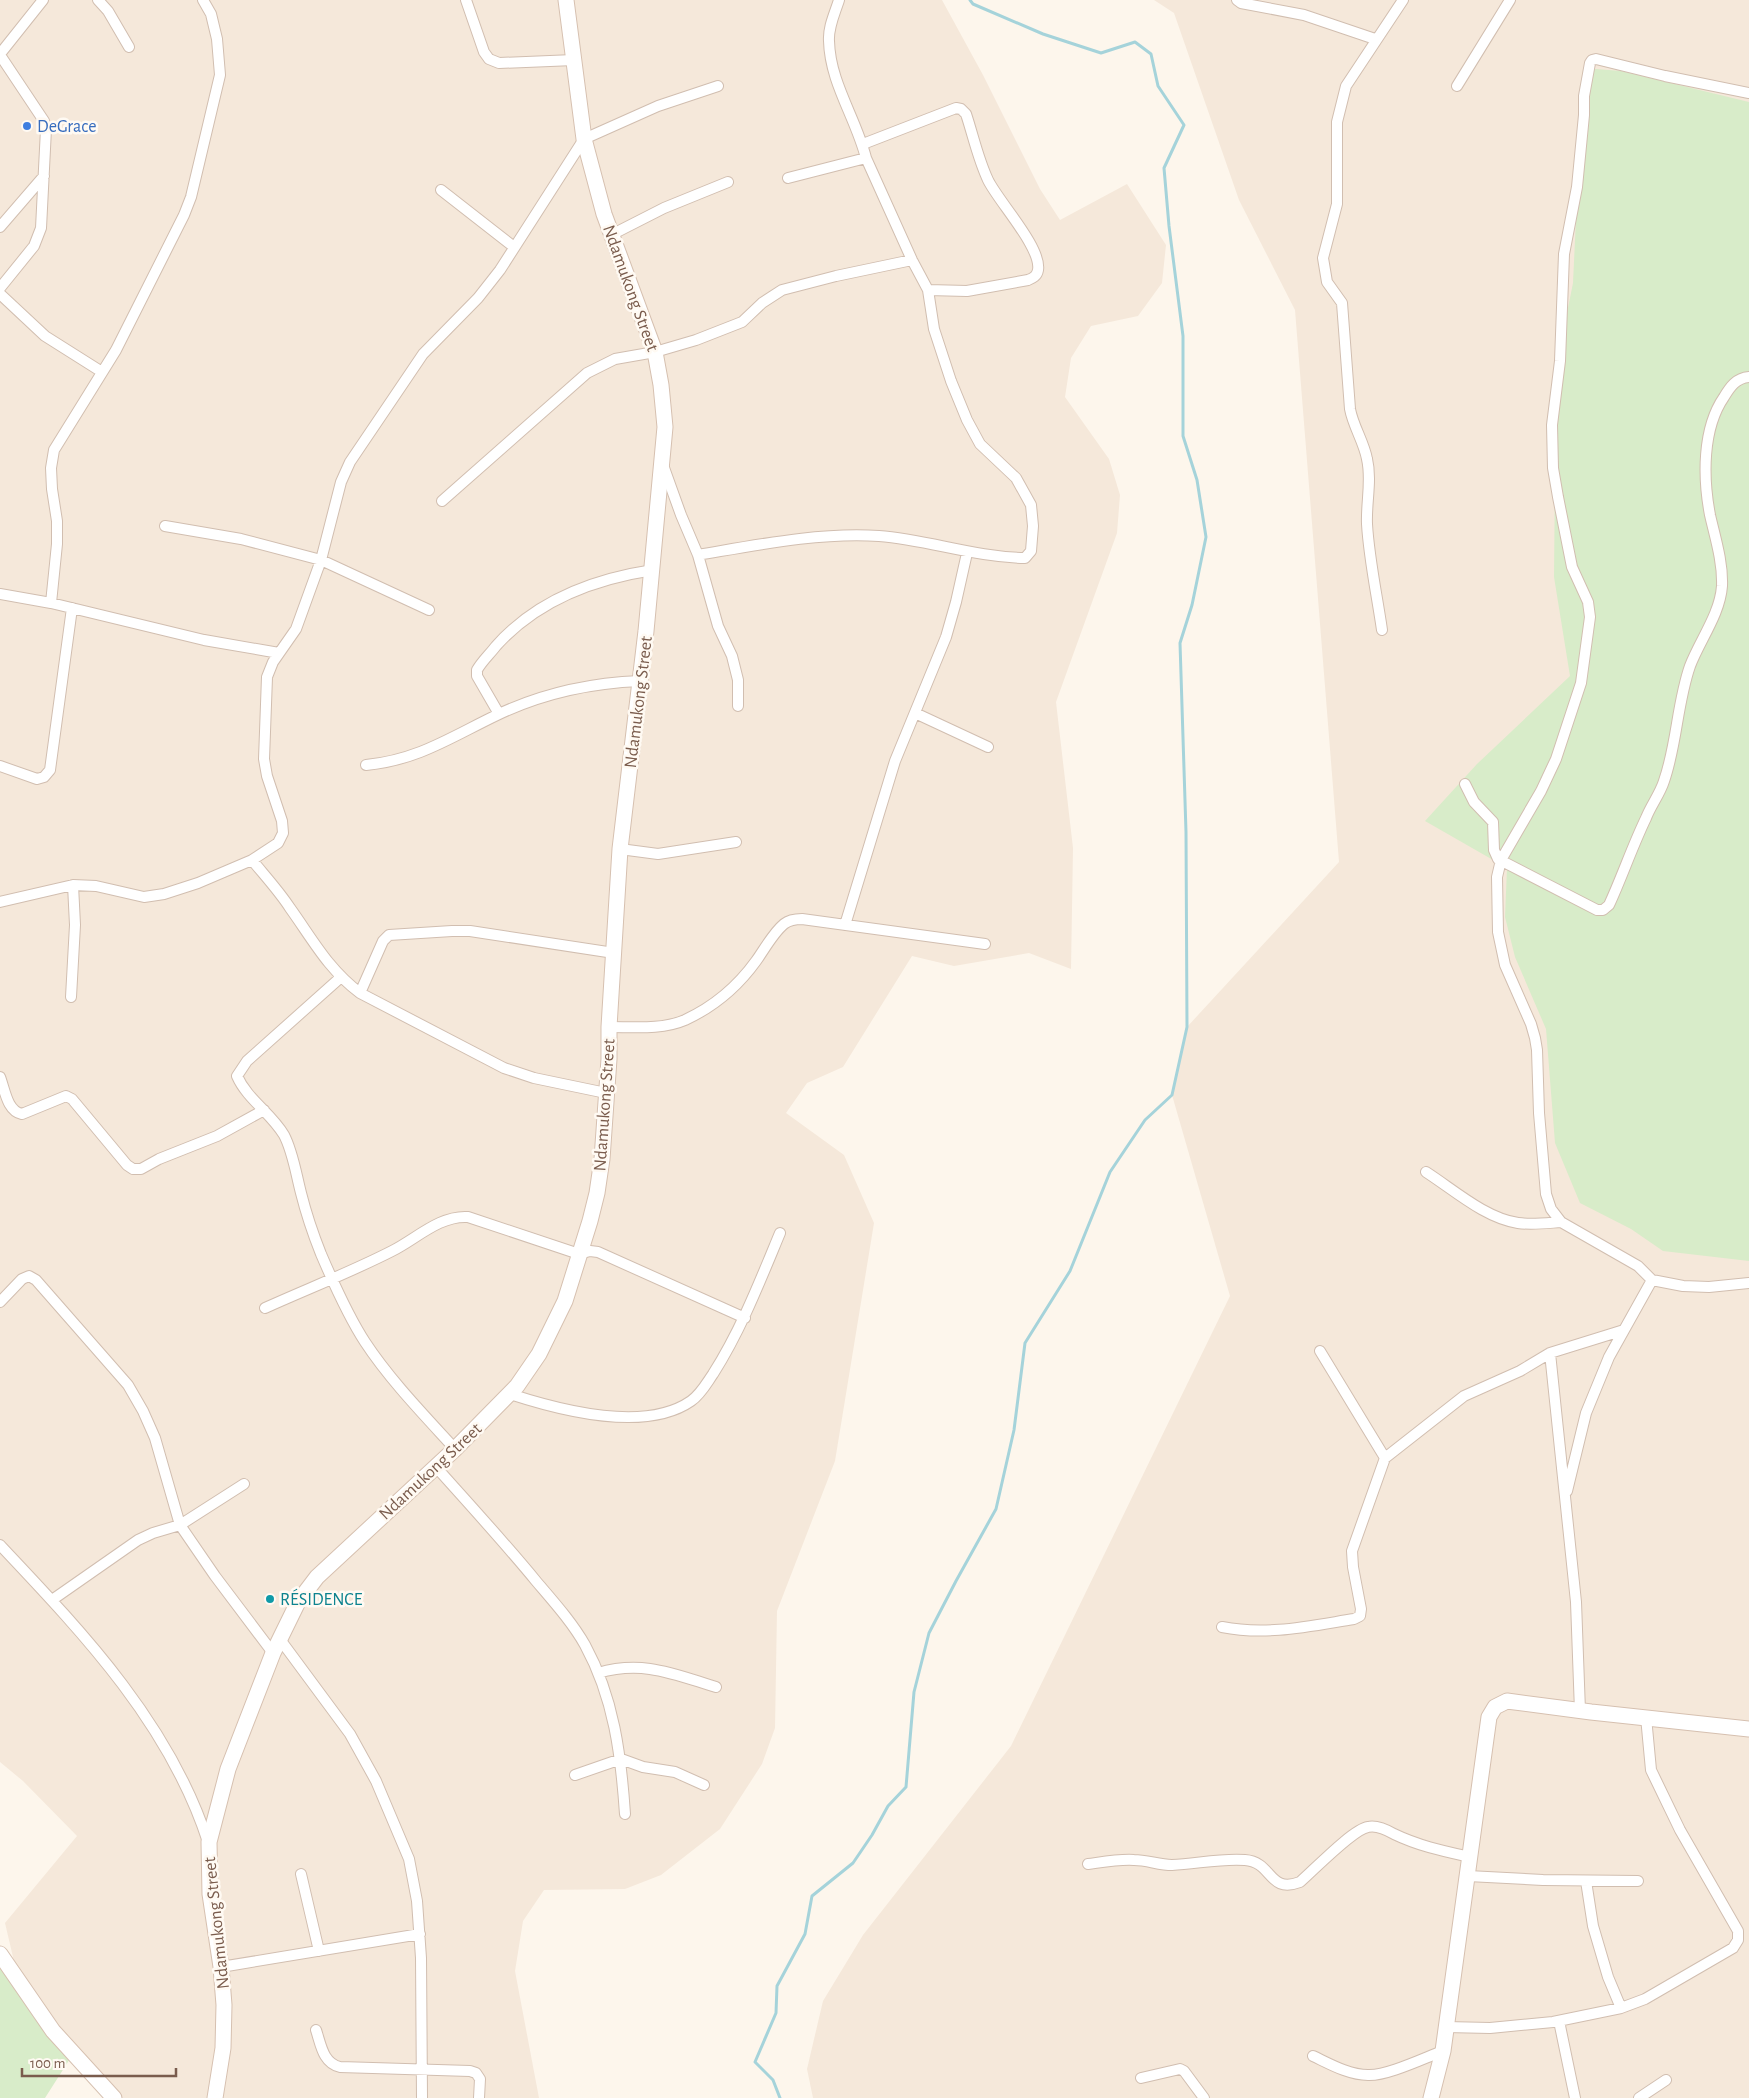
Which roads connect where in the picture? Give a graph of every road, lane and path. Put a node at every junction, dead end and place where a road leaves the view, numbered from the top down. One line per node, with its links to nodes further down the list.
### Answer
1 (43, 0): 12 (street)
2 (98, 0): 11 (street)
3 (203, 0): 32 (street)
4 (466, 0): 13 (street)
5 (566, 0): 13 (main road, Ndamukong Street)
6 (839, 0): 18 (street)
7 (1237, 0): 10 (street)
8 (1403, 0): 10 (street)
9 (1510, 0): 15 (street)
10 (1375, 39): 45 (street)
11 (129, 48)
12 (0, 55): 20 (street)
13 (574, 60): 17 (main road, Ndamukong Street)
14 (718, 86): 17 (street)
15 (1457, 86)
16 (1749, 93): 58 (street)
17 (584, 139): 25 (main road, Ndamukong Street); 26 (street)
18 (863, 144): 19 (street); 29 (street)
19 (866, 158): 21 (street); 27 (street)
20 (44, 176): 24 (street); 28 (street)
21 (788, 178)
22 (728, 182): 25 (street)
23 (441, 190): 26 (street)
24 (0, 226)
25 (612, 235): 31 (main road, Ndamukong Street)
26 (514, 247): 39 (street)
27 (912, 260): 29 (street); 31 (street)
28 (0, 288)
29 (928, 290): 37 (street)
30 (0, 294): 32 (street)
31 (655, 352): 34 (main road, Ndamukong Street); 35 (street)
32 (102, 372): 42 (street)
33 (1749, 377): 58 (street)
34 (662, 462): 38 (street); 40 (main road, Ndamukong Street)
35 (442, 501)
36 (165, 526): 39 (street)
37 (967, 553): 38 (street); 49 (street)
38 (698, 555): 48 (street)
39 (321, 560): 44 (street); 46 (street)
40 (653, 570): 47 (main road, Ndamukong Street); 50 (street)
41 (0, 594): 42 (street)
42 (51, 603): 43 (street)
43 (72, 608): 46 (street); 53 (street)
44 (429, 610)
45 (1382, 630)
46 (279, 653): 57 (street)
47 (640, 681): 50 (street); 56 (main road, Ndamukong Street)
48 (738, 706)
49 (915, 713): 51 (street); 61 (street)
50 (498, 714): 52 (street)
51 (988, 747)
52 (366, 765)
53 (0, 766)
54 (1465, 784): 58 (street)
55 (736, 842): 56 (street)
56 (620, 850): 63 (main road, Ndamukong Street)
57 (252, 860): 59 (street); 64 (street)
58 (1501, 860): 72 (street)
59 (73, 885): 60 (street); 66 (street)
60 (0, 902)
61 (845, 924): 62 (street); 67 (street)
62 (985, 944)
63 (614, 953): 65 (street); 67 (main road, Ndamukong Street)
64 (340, 978): 65 (street); 70 (street)
65 (360, 993): 69 (street)
66 (71, 997)
67 (609, 1027): 69 (main road, Ndamukong Street)
68 (0, 1077): 70 (street)
69 (606, 1093): 74 (main road, Ndamukong Street)
70 (264, 1110): 75 (street)
71 (1426, 1172): 72 (street)
72 (1561, 1222): 76 (street)
73 (780, 1233): 80 (street)
74 (579, 1254): 75 (street); 80 (street); 84 (main road, Ndamukong Street)
75 (333, 1277): 79 (street); 85 (street)
76 (1652, 1280): 77 (street); 81 (street)
77 (1749, 1283)
78 (0, 1302): 90 (street)
79 (265, 1308)
80 (745, 1318): 84 (street)
81 (1624, 1330): 83 (street); 89 (street)
82 (1320, 1351): 86 (street)
83 (1550, 1353): 86 (street); 89 (street)
84 (510, 1394): 85 (main road, Ndamukong Street)
85 (455, 1449): 87 (main road, Ndamukong Street)
86 (1385, 1458): 93 (street)
87 (436, 1467): 94 (main road, Ndamukong Street); 96 (street)
88 (244, 1484): 90 (street)
89 (1565, 1498): 98 (street)
90 (180, 1524): 92 (street); 95 (street)
91 (0, 1545): 92 (street)
92 (52, 1600): 105 (street)
93 (1222, 1627)
94 (279, 1638): 95 (main road, Ndamukong Street); 112 (street)
95 (273, 1653): 105 (main road, Ndamukong Street)
96 (598, 1674): 97 (street); 101 (street)
97 (716, 1687)
98 (1580, 1711): 99 (main road); 106 (main road)
99 (1646, 1717): 100 (main road); 116 (street)
100 (1749, 1728)
101 (621, 1759): 102 (street); 103 (street); 104 (street)
102 (575, 1775)
103 (704, 1785)
104 (625, 1814)
105 (209, 1842): 115 (main road, Ndamukong Street)
106 (1470, 1857): 107 (street); 109 (main road)
107 (1088, 1864)
108 (301, 1874): 113 (street)
109 (1468, 1876): 110 (street); 118 (main road)
110 (1586, 1881): 111 (street); 116 (street)
111 (1638, 1881)
112 (420, 1934): 113 (street); 122 (street)
113 (319, 1951): 115 (street)
114 (0, 1954): 125 (main road)
115 (221, 1967): 126 (main road, Ndamukong Street)
116 (1622, 2008): 117 (street)
117 (1559, 2021): 118 (street); 131 (street)
118 (1446, 2027): 120 (main road)
119 (316, 2030): 122 (street)
120 (1443, 2050): 121 (street); 130 (main road)
121 (1313, 2056)
122 (422, 2069): 127 (street); 128 (street)
123 (1141, 2078): 129 (street)
124 (1666, 2080): 132 (street)
125 (114, 2098)
126 (215, 2098)
127 (422, 2098)
128 (479, 2098)
129 (1204, 2098)
130 (1431, 2098)
131 (1575, 2098)
132 (1639, 2098)

